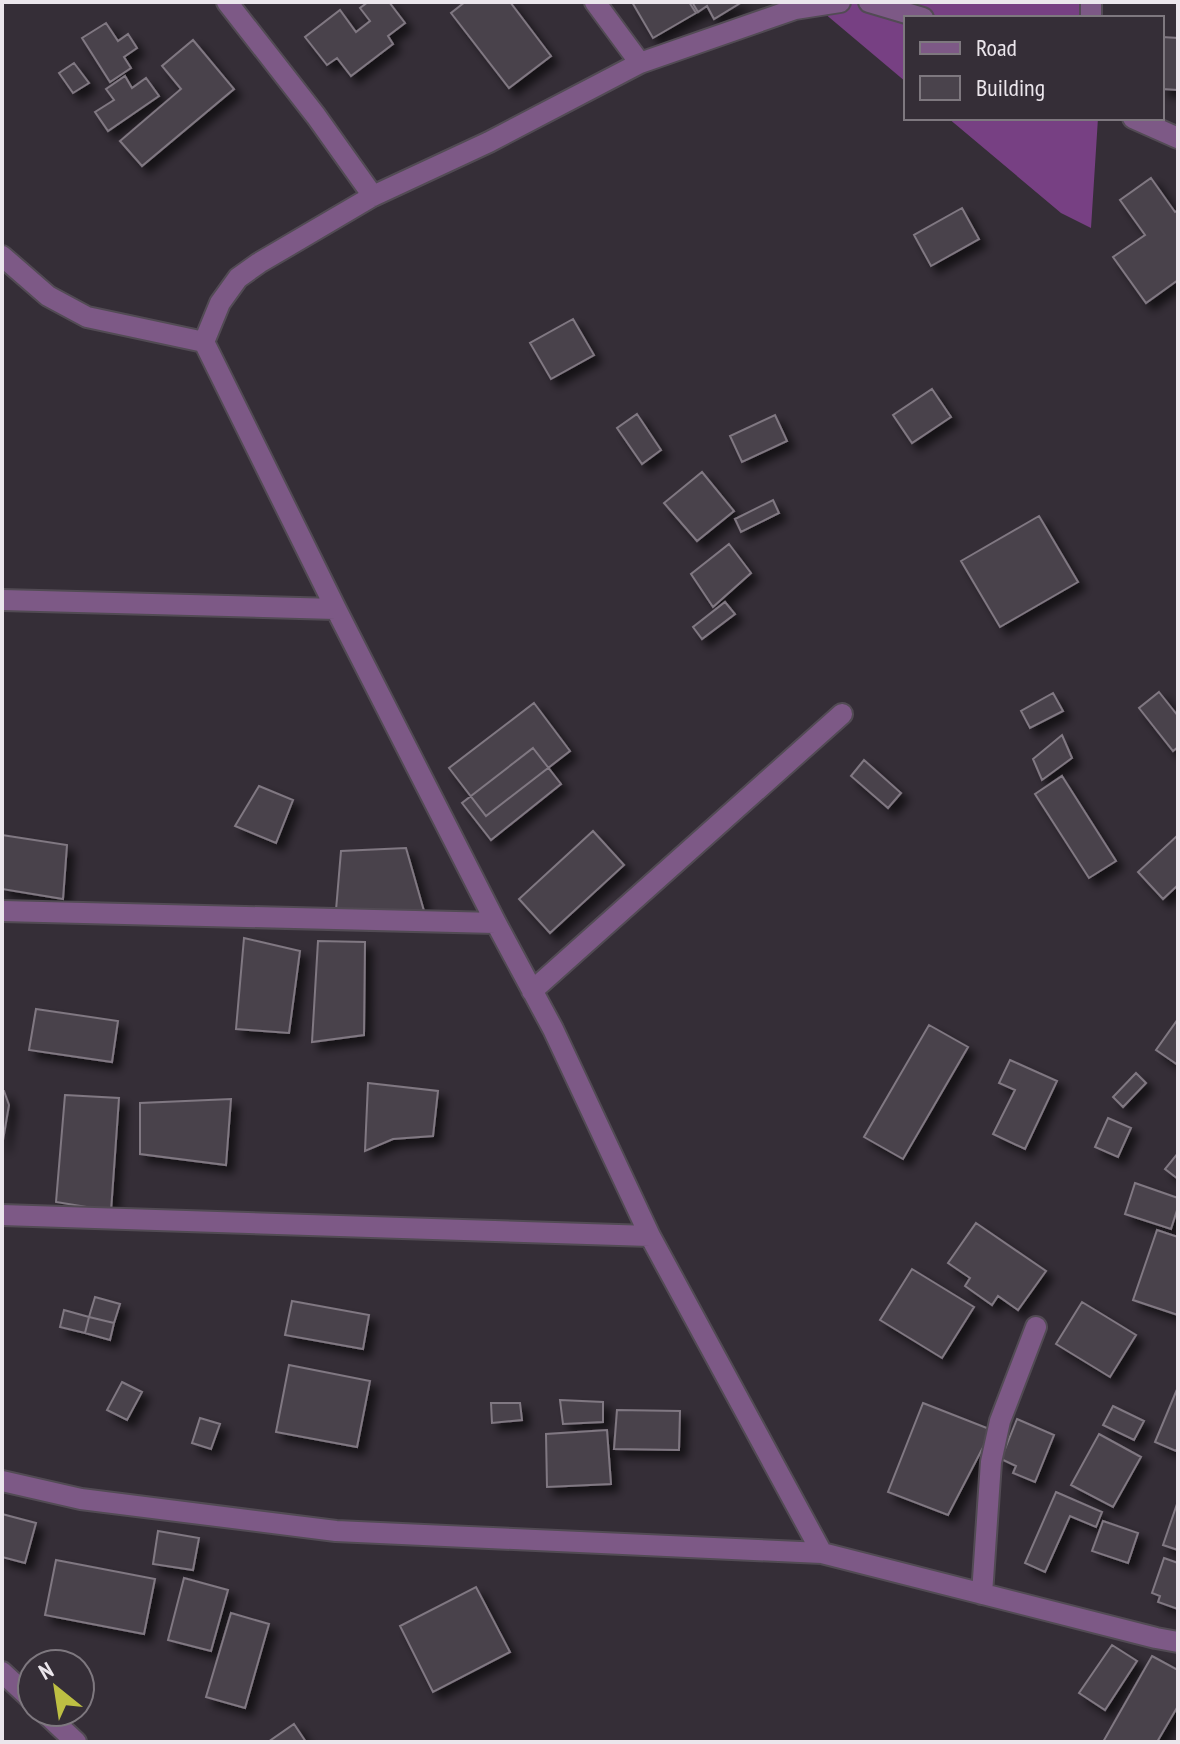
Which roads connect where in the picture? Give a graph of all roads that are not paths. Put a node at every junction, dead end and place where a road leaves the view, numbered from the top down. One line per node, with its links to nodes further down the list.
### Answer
1 (227, 2): 9 (street)
2 (595, 2): 6 (street)
3 (840, 2): 6 (street)
4 (869, 2): 5 (street)
5 (916, 16)
6 (640, 63): 9 (street)
7 (1138, 120): 8 (street)
8 (1178, 138)
9 (373, 196): 11 (street)
10 (2, 256): 11 (street)
11 (204, 342): 13 (street)
12 (2, 600): 13 (street)
13 (336, 609): 16 (street)
14 (842, 714): 17 (street)
15 (2, 911): 16 (street)
16 (496, 923): 17 (street)
17 (532, 991): 19 (street)
18 (2, 1215): 19 (street)
19 (650, 1236): 22 (street)
20 (1036, 1327): 23 (street)
21 (2, 1481): 22 (street)
22 (822, 1553): 23 (street)
23 (982, 1594): 24 (street)
24 (1178, 1642)
25 (61, 1728): 26 (street)
26 (76, 1742)

